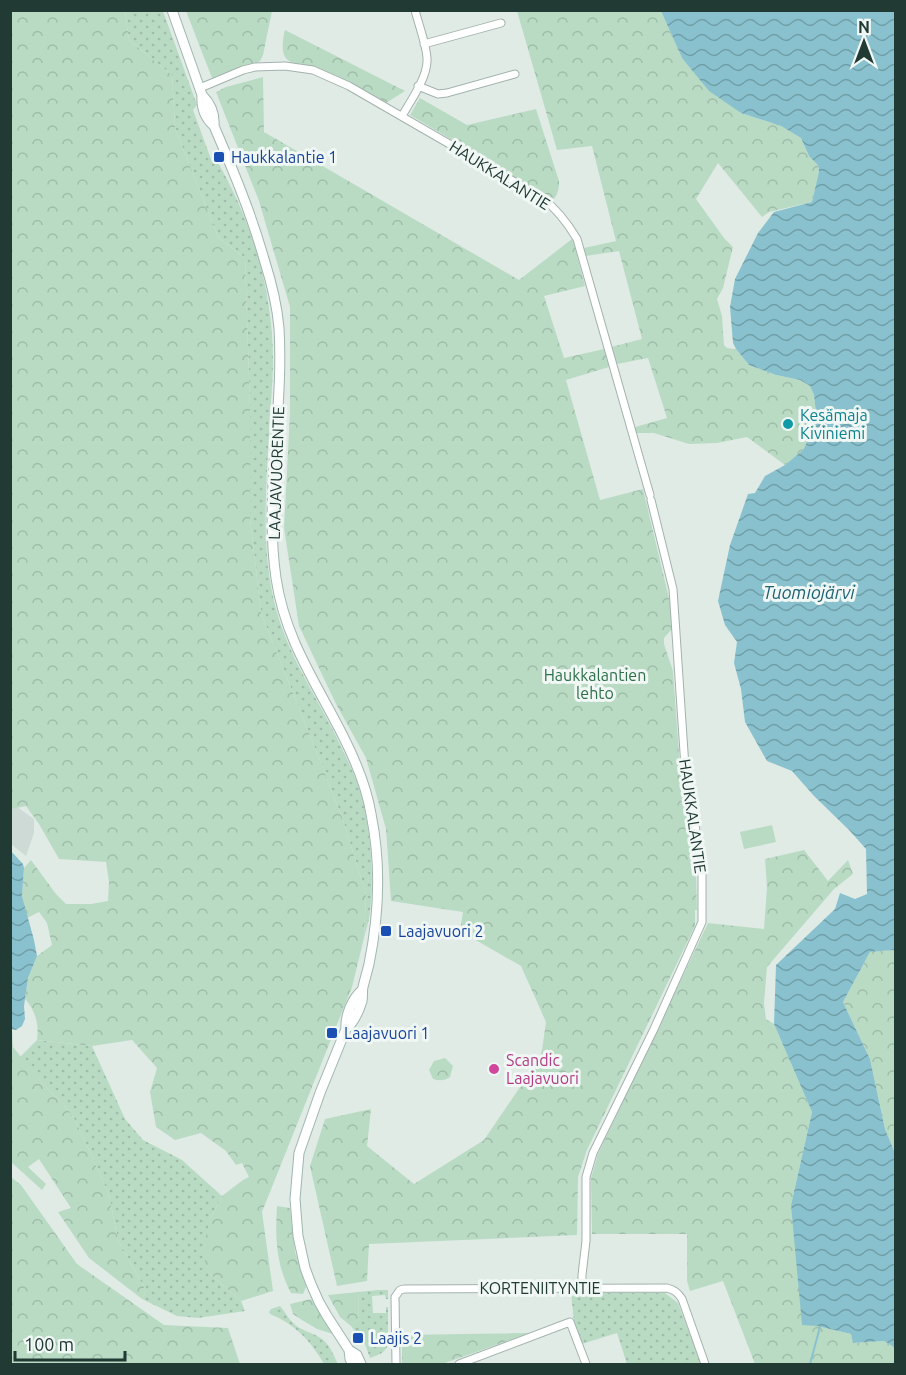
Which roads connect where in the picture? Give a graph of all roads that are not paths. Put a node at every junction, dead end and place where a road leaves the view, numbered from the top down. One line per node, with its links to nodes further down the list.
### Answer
1 (172, 10): 7 (street, LAAJAVUORENTIE)
2 (415, 10): 4 (street)
3 (501, 23): 4 (street)
4 (424, 44): 6 (street)
5 (515, 74): 6 (street)
6 (418, 87): 8 (street)
7 (201, 92): 8 (street, HAUKKALANTIE); 10 (street, LAAJAVUORENTIE)
8 (402, 116): 9 (street, HAUKKALANTIE)
9 (582, 1288): 13 (street, KORTENIITYNTIE); 16 (street, KORTENIITYNTIE)
10 (349, 1350): 11 (street, LAAJAVUORENTIE); 12 (street, LAAJAVUORENTIE)
11 (353, 1365)
12 (362, 1365)
13 (396, 1365)
14 (459, 1365): 15 (street)
15 (586, 1365)
16 (705, 1365)

